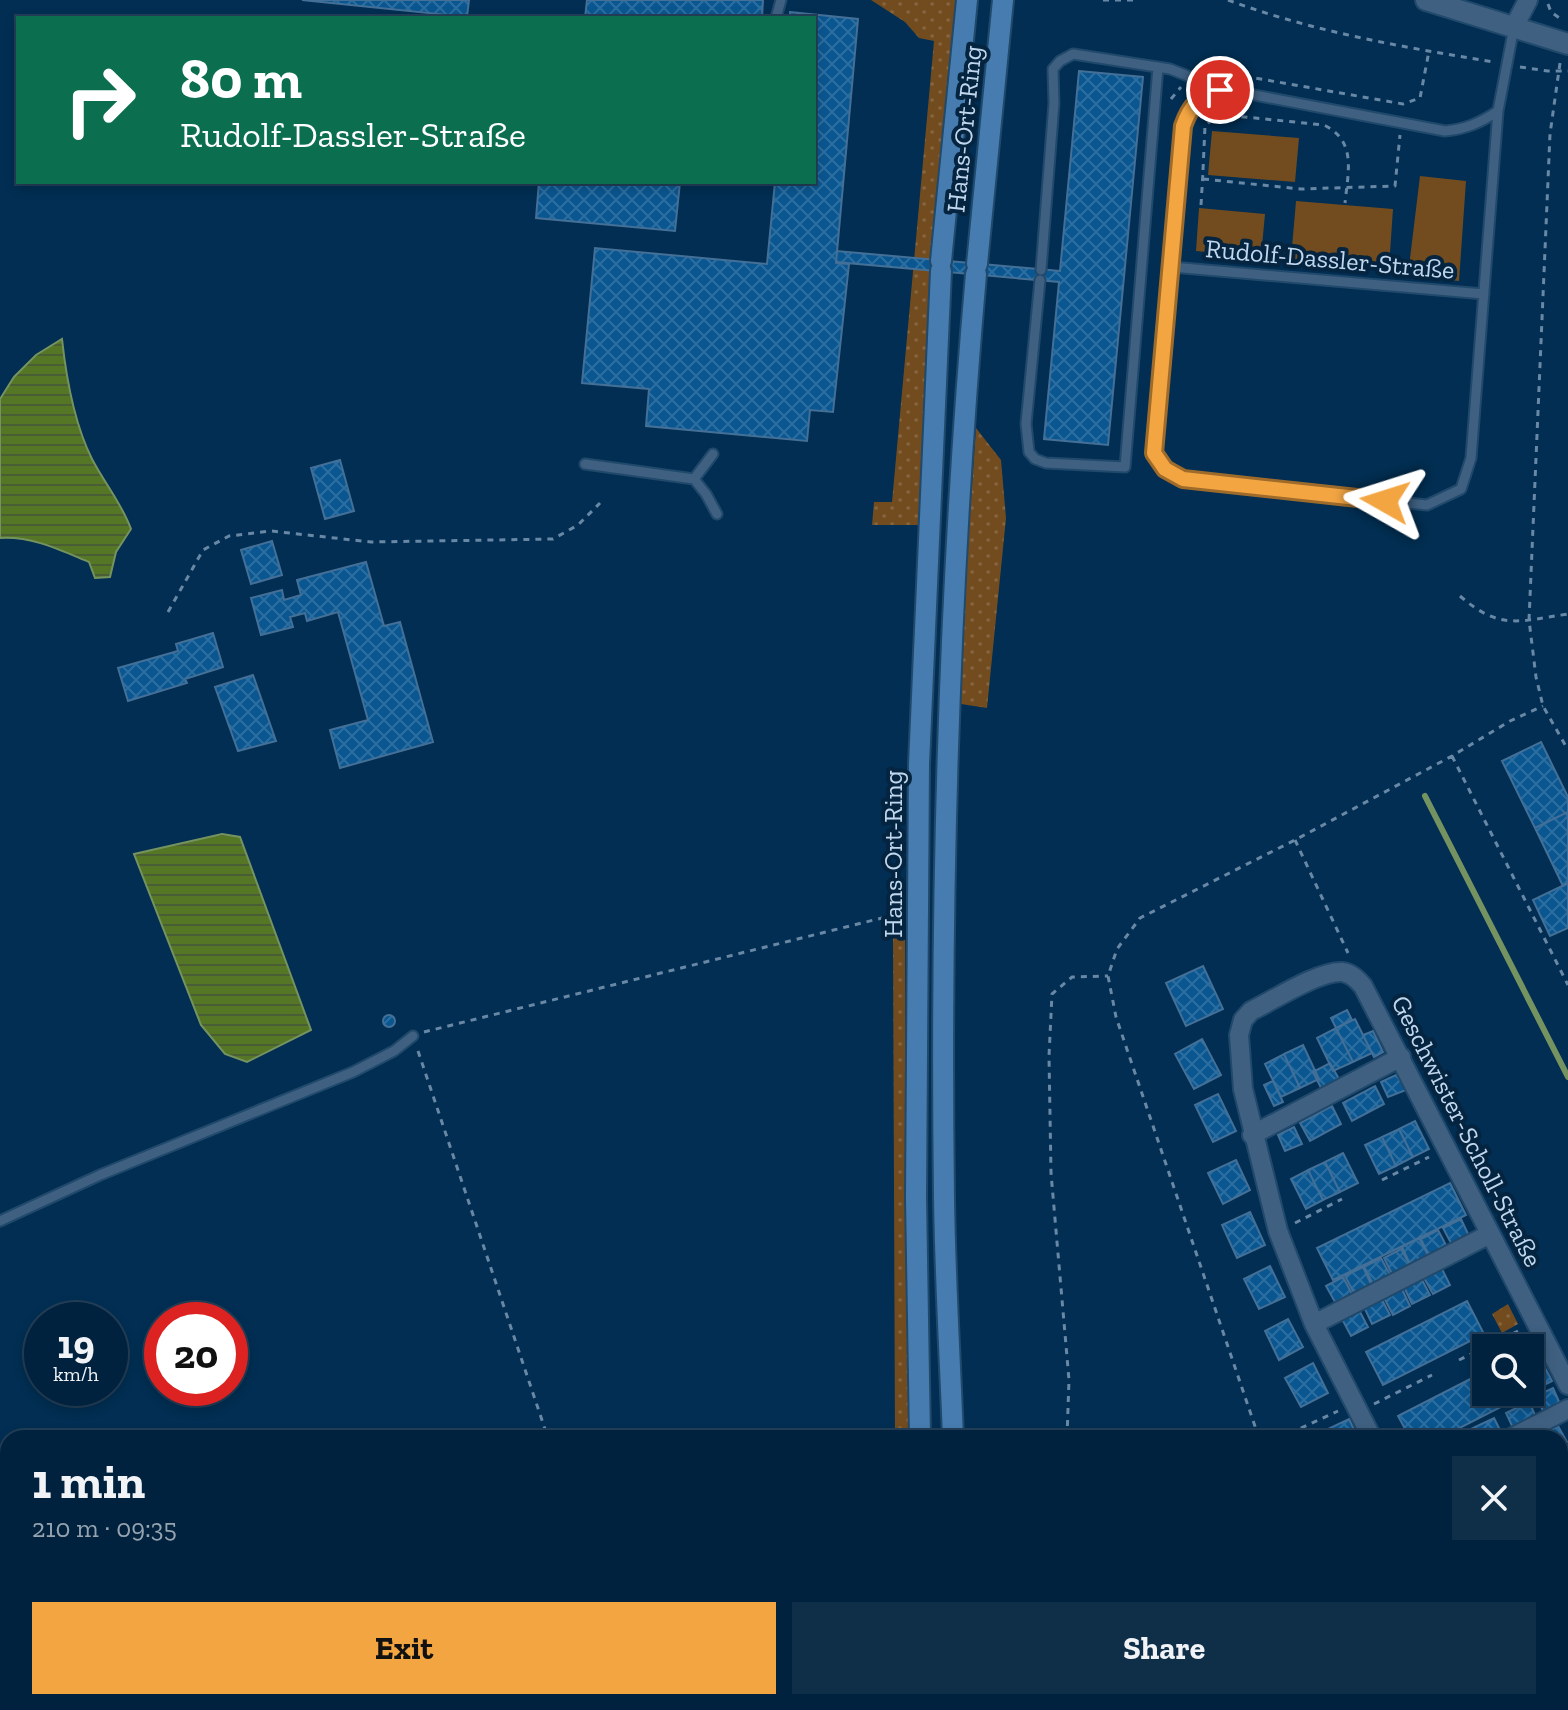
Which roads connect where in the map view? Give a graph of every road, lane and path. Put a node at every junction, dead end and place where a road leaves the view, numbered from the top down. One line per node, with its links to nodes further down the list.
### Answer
1 (967, 0): 41 (main road, Hans-Ort-Ring)
2 (1003, 0): 63 (main road, Hans-Ort-Ring)
3 (1103, 0): 4 (path)
4 (1137, 0)
5 (1228, 0): 12 (path)
6 (1426, 0): 10 (street)
7 (1528, 0): 10 (street)
8 (1547, 0): 9 (path)
9 (1568, 22)
10 (1514, 27): 11 (street); 13 (lane, Rudolf-Dassler-Straße)
11 (1568, 44)
12 (1429, 51): 13 (path); 20 (path)
13 (1506, 64): 15 (path); 21 (lane, Rudolf-Dassler-Straße)
14 (1158, 67): 14 (lane); 17 (lane)
15 (1558, 70): 16 (path); 37 (path)
16 (1568, 71)
17 (1193, 78): 18 (lane); 19 (path); 20 (path)
18 (1206, 93): 22 (lane); 27 (lane, Rudolf-Dassler-Straße)
19 (1171, 99)
20 (1403, 104): 22 (path)
21 (1498, 111): 22 (lane); 28 (lane, Rudolf-Dassler-Straße)
22 (1401, 122): 25 (path)
23 (1203, 170): 25 (path)
24 (1203, 179): 25 (path)
25 (1347, 187): 26 (path)
26 (1345, 203)
27 (1172, 267): 28 (lane, Rudolf-Dassler-Straße); 28 (lane, Rudolf-Dassler-Straße)
28 (1484, 294)
29 (713, 454): 31 (lane)
30 (585, 464): 31 (lane)
31 (694, 479): 33 (lane)
32 (600, 503): 35 (path)
33 (717, 514)
34 (1460, 596): 37 (path)
35 (168, 612)
36 (1568, 614): 37 (path)
37 (1529, 620): 38 (path)
38 (1543, 706): 39 (path); 43 (path)
39 (1568, 750)
40 (1295, 840): 44 (path)
41 (918, 916): 45 (path); 62 (main road, Hans-Ort-Ring)
42 (1108, 976): 64 (path)
43 (1568, 985)
44 (1363, 986): 46 (street, Geschwister-Scholl-Straße); 47 (street)
45 (413, 1036): 51 (lane); 61 (path)
46 (1401, 1057): 47 (street); 48 (street, Geschwister-Scholl-Straße)
47 (1252, 1135): 52 (street)
48 (1447, 1148): 49 (path); 53 (street, Geschwister-Scholl-Straße)
49 (1382, 1180)
50 (1342, 1199): 52 (path)
51 (0, 1221)
52 (1278, 1231): 55 (street)
53 (1490, 1234): 54 (street, Geschwister-Scholl-Straße); 55 (street)
54 (1536, 1322): 56 (path); 58 (street, Geschwister-Scholl-Straße)
55 (1314, 1324): 59 (street)
56 (1459, 1360)
57 (1432, 1375): 59 (path)
58 (1568, 1385)
59 (1357, 1408): 65 (path); 66 (street)
60 (1568, 1409): 67 (street)
61 (545, 1430)
62 (920, 1430)
63 (953, 1430)
64 (1067, 1430)
65 (1300, 1430)
66 (1368, 1430)
67 (1527, 1430)

